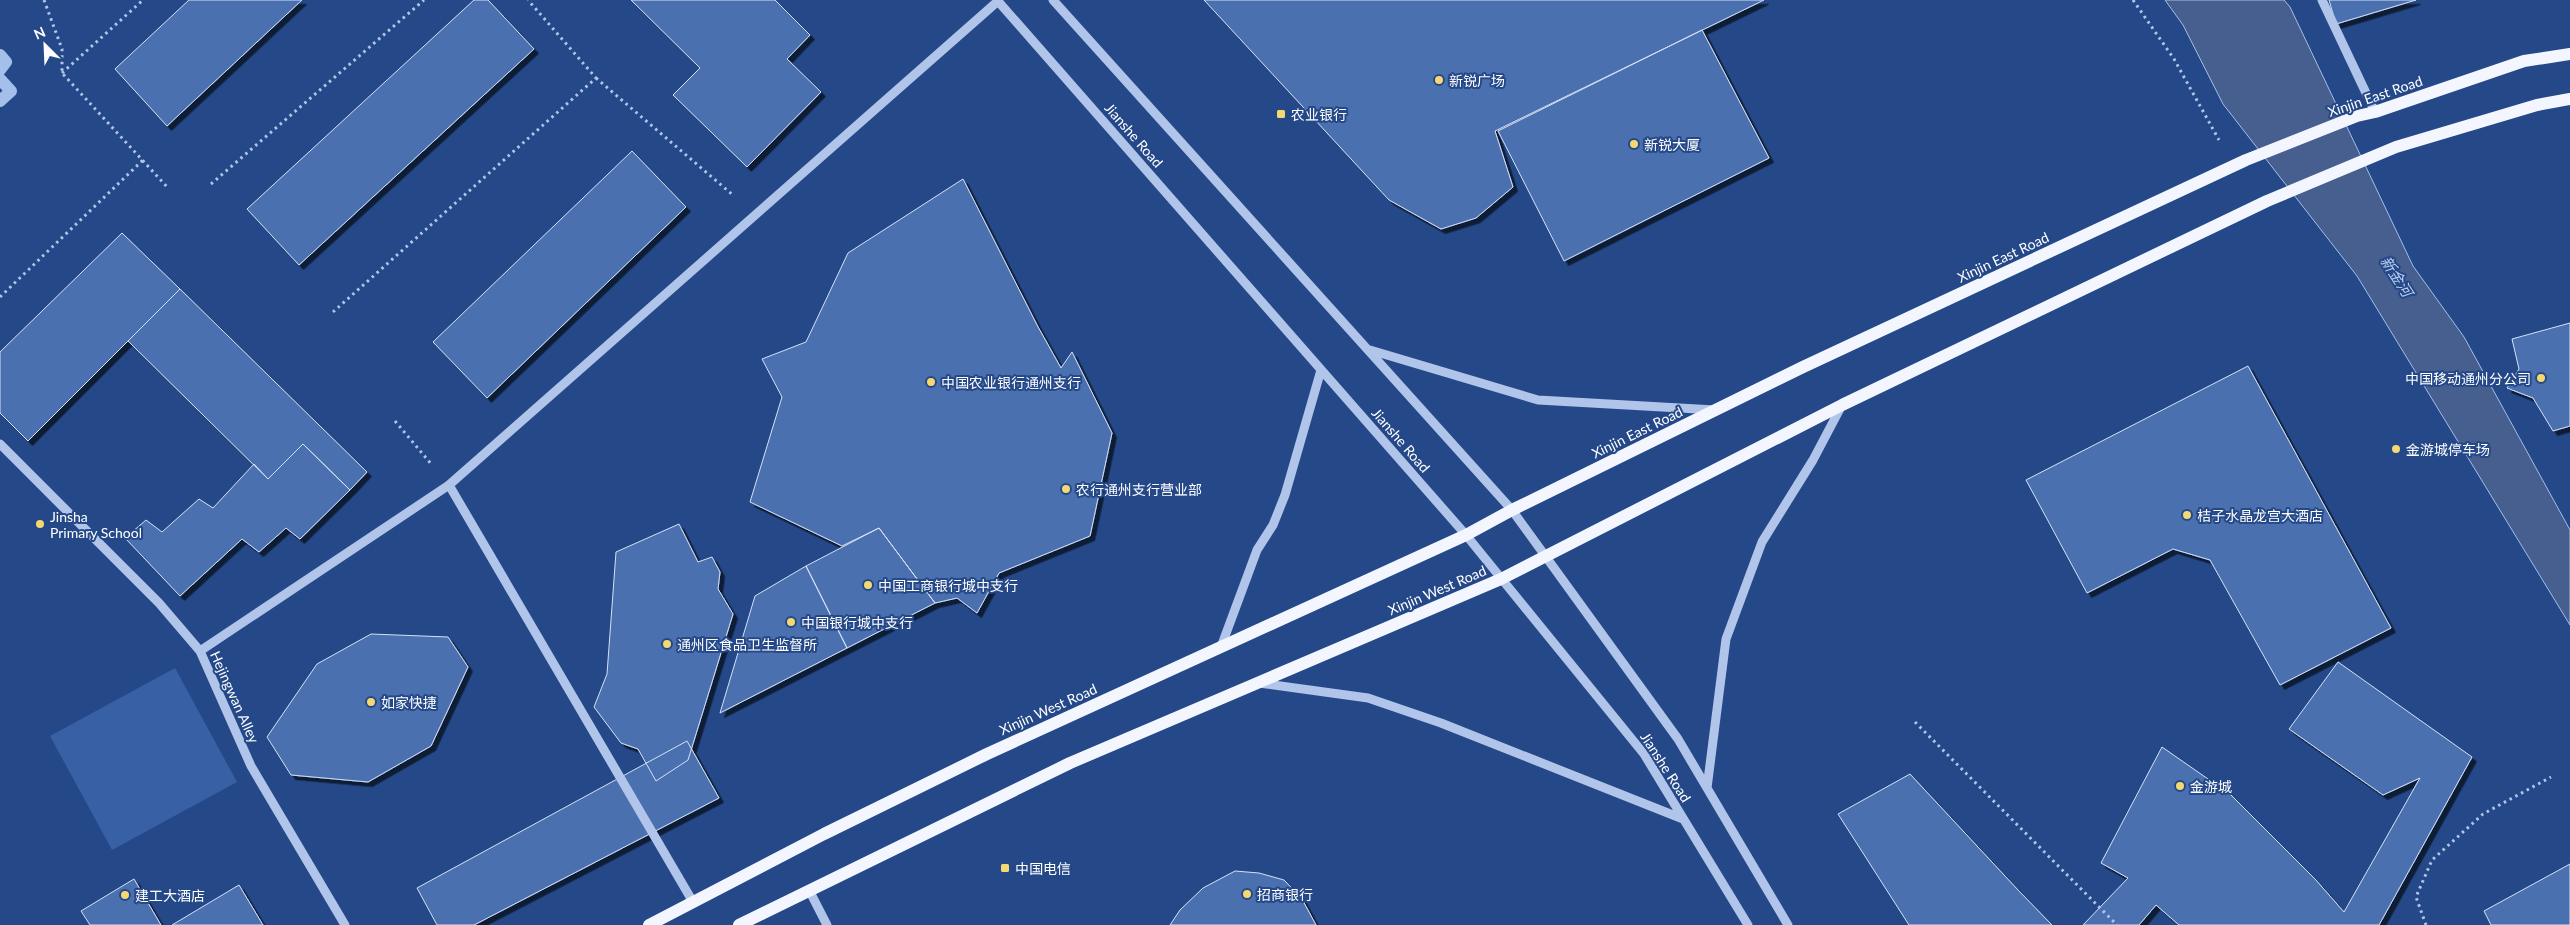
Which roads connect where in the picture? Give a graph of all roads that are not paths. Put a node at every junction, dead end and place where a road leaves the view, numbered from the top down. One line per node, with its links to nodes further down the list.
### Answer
1 (998, 0): 8 (street, Jianshe Road); 12 (street)
2 (1054, 0): 7 (street, Jianshe Road)
3 (2322, 0): 6 (street)
4 (2570, 54): 6 (main road, Xinjin East Road)
5 (2570, 99): 9 (main road)
6 (2375, 112): 10 (main road, Xinjin East Road)
7 (1368, 350): 10 (street); 13 (street, Jianshe Road)
8 (1322, 370): 14 (street, Jianshe Road); 17 (street)
9 (1842, 404): 15 (main road); 20 (street)
10 (1715, 410): 13 (main road, Xinjin East Road)
11 (0, 444): 18 (street, Hejingwan Alley)
12 (449, 485): 18 (street); 23 (street)
13 (1512, 510): 14 (main road, Xinjin East Road); 15 (street, Jianshe Road)
14 (1466, 535): 16 (street, Jianshe Road); 17 (main road, Xinjin West Road)
15 (1546, 557): 16 (main road, Xinjin West Road); 20 (street, Jianshe Road)
16 (1501, 579): 19 (main road, Xinjin West Road); 21 (street, Jianshe Road)
17 (1221, 647): 23 (main road, Xinjin West Road)
18 (200, 651): 24 (street, Hejingwan Alley)
19 (1256, 683): 21 (street); 22 (main road, Xinjin West Road)
20 (1707, 788): 29 (street, Jianshe Road)
21 (1683, 819): 28 (street, Jianshe Road)
22 (809, 890): 26 (main road, Xinjin West Road); 27 (street)
23 (693, 902): 25 (main road, Xinjin West Road)
24 (345, 925)
25 (649, 925)
26 (739, 925)
27 (827, 925)
28 (1748, 925)
29 (1788, 925)

